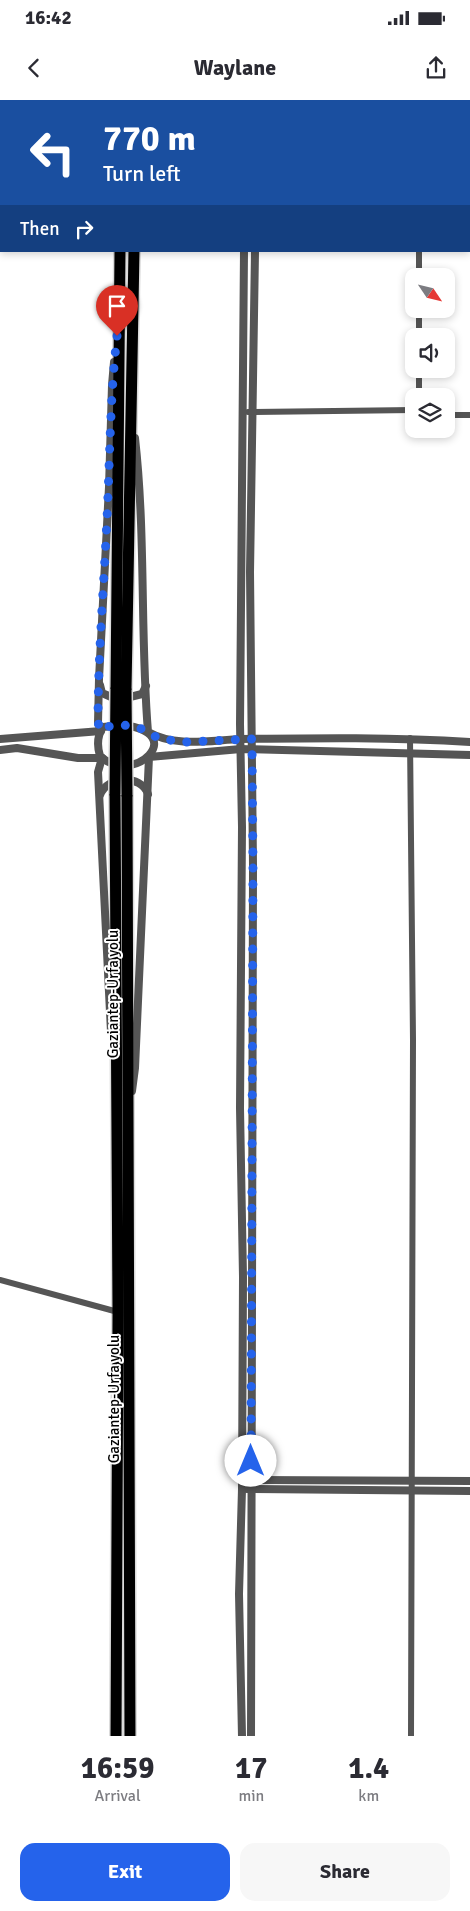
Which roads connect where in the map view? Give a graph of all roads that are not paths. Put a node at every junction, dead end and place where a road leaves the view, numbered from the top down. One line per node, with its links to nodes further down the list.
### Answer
1 (120, 252): 7 (highway, Gaziantep-Urfa yolu)
2 (134, 252): 8 (highway, Gaziantep-Urfa yolu)
3 (244, 252): 10 (street)
4 (255, 252): 11 (street)
5 (419, 252): 6 (street)
6 (419, 268)
7 (119, 320): 14 (street); 16 (highway, Gaziantep-Urfa yolu)
8 (131, 400): 15 (street); 16 (highway, Gaziantep-Urfa yolu)
9 (405, 410): 11 (street)
10 (243, 412): 11 (street); 21 (street)
11 (252, 412): 22 (street)
12 (455, 415): 13 (street)
13 (470, 415)
14 (99, 679): 15 (street); 17 (street)
15 (146, 686): 18 (street)
16 (121, 690): 31 (highway, Gaziantep-Urfa yolu, bridge)
17 (101, 730): 18 (street); 20 (street); 30 (street)
18 (148, 732): 21 (street); 29 (street)
19 (410, 738): 22 (street); 23 (street); 27 (street)
20 (0, 739)
21 (241, 739): 22 (street); 24 (street)
22 (252, 739): 26 (street)
23 (470, 742)
24 (241, 749): 26 (street); 29 (street); 38 (street)
25 (0, 750): 30 (street)
26 (253, 750): 27 (street); 41 (street)
27 (411, 754): 28 (street); 39 (street)
28 (470, 755)
29 (149, 757): 30 (street); 32 (street)
30 (102, 758): 33 (street)
31 (121, 794): 34 (highway, Gaziantep-Urfa yolu); 35 (highway, Gaziantep-Urfa yolu)
32 (148, 796): 33 (street); 35 (street)
33 (99, 799): 34 (street)
34 (116, 1061): 37 (highway, Gaziantep-Urfa yolu)
35 (128, 1124): 46 (highway, Gaziantep-Urfa yolu)
36 (0, 1280): 37 (street)
37 (118, 1312): 45 (highway, Gaziantep-Urfa yolu)
38 (241, 1480): 41 (street); 42 (street)
39 (411, 1481): 40 (street); 41 (street); 43 (street)
40 (470, 1481)
41 (251, 1484): 42 (street); 43 (street); 48 (street)
42 (242, 1489): 47 (street)
43 (412, 1490): 44 (street); 49 (street)
44 (470, 1491)
45 (116, 1736)
46 (130, 1736)
47 (242, 1736)
48 (251, 1736)
49 (411, 1736)

